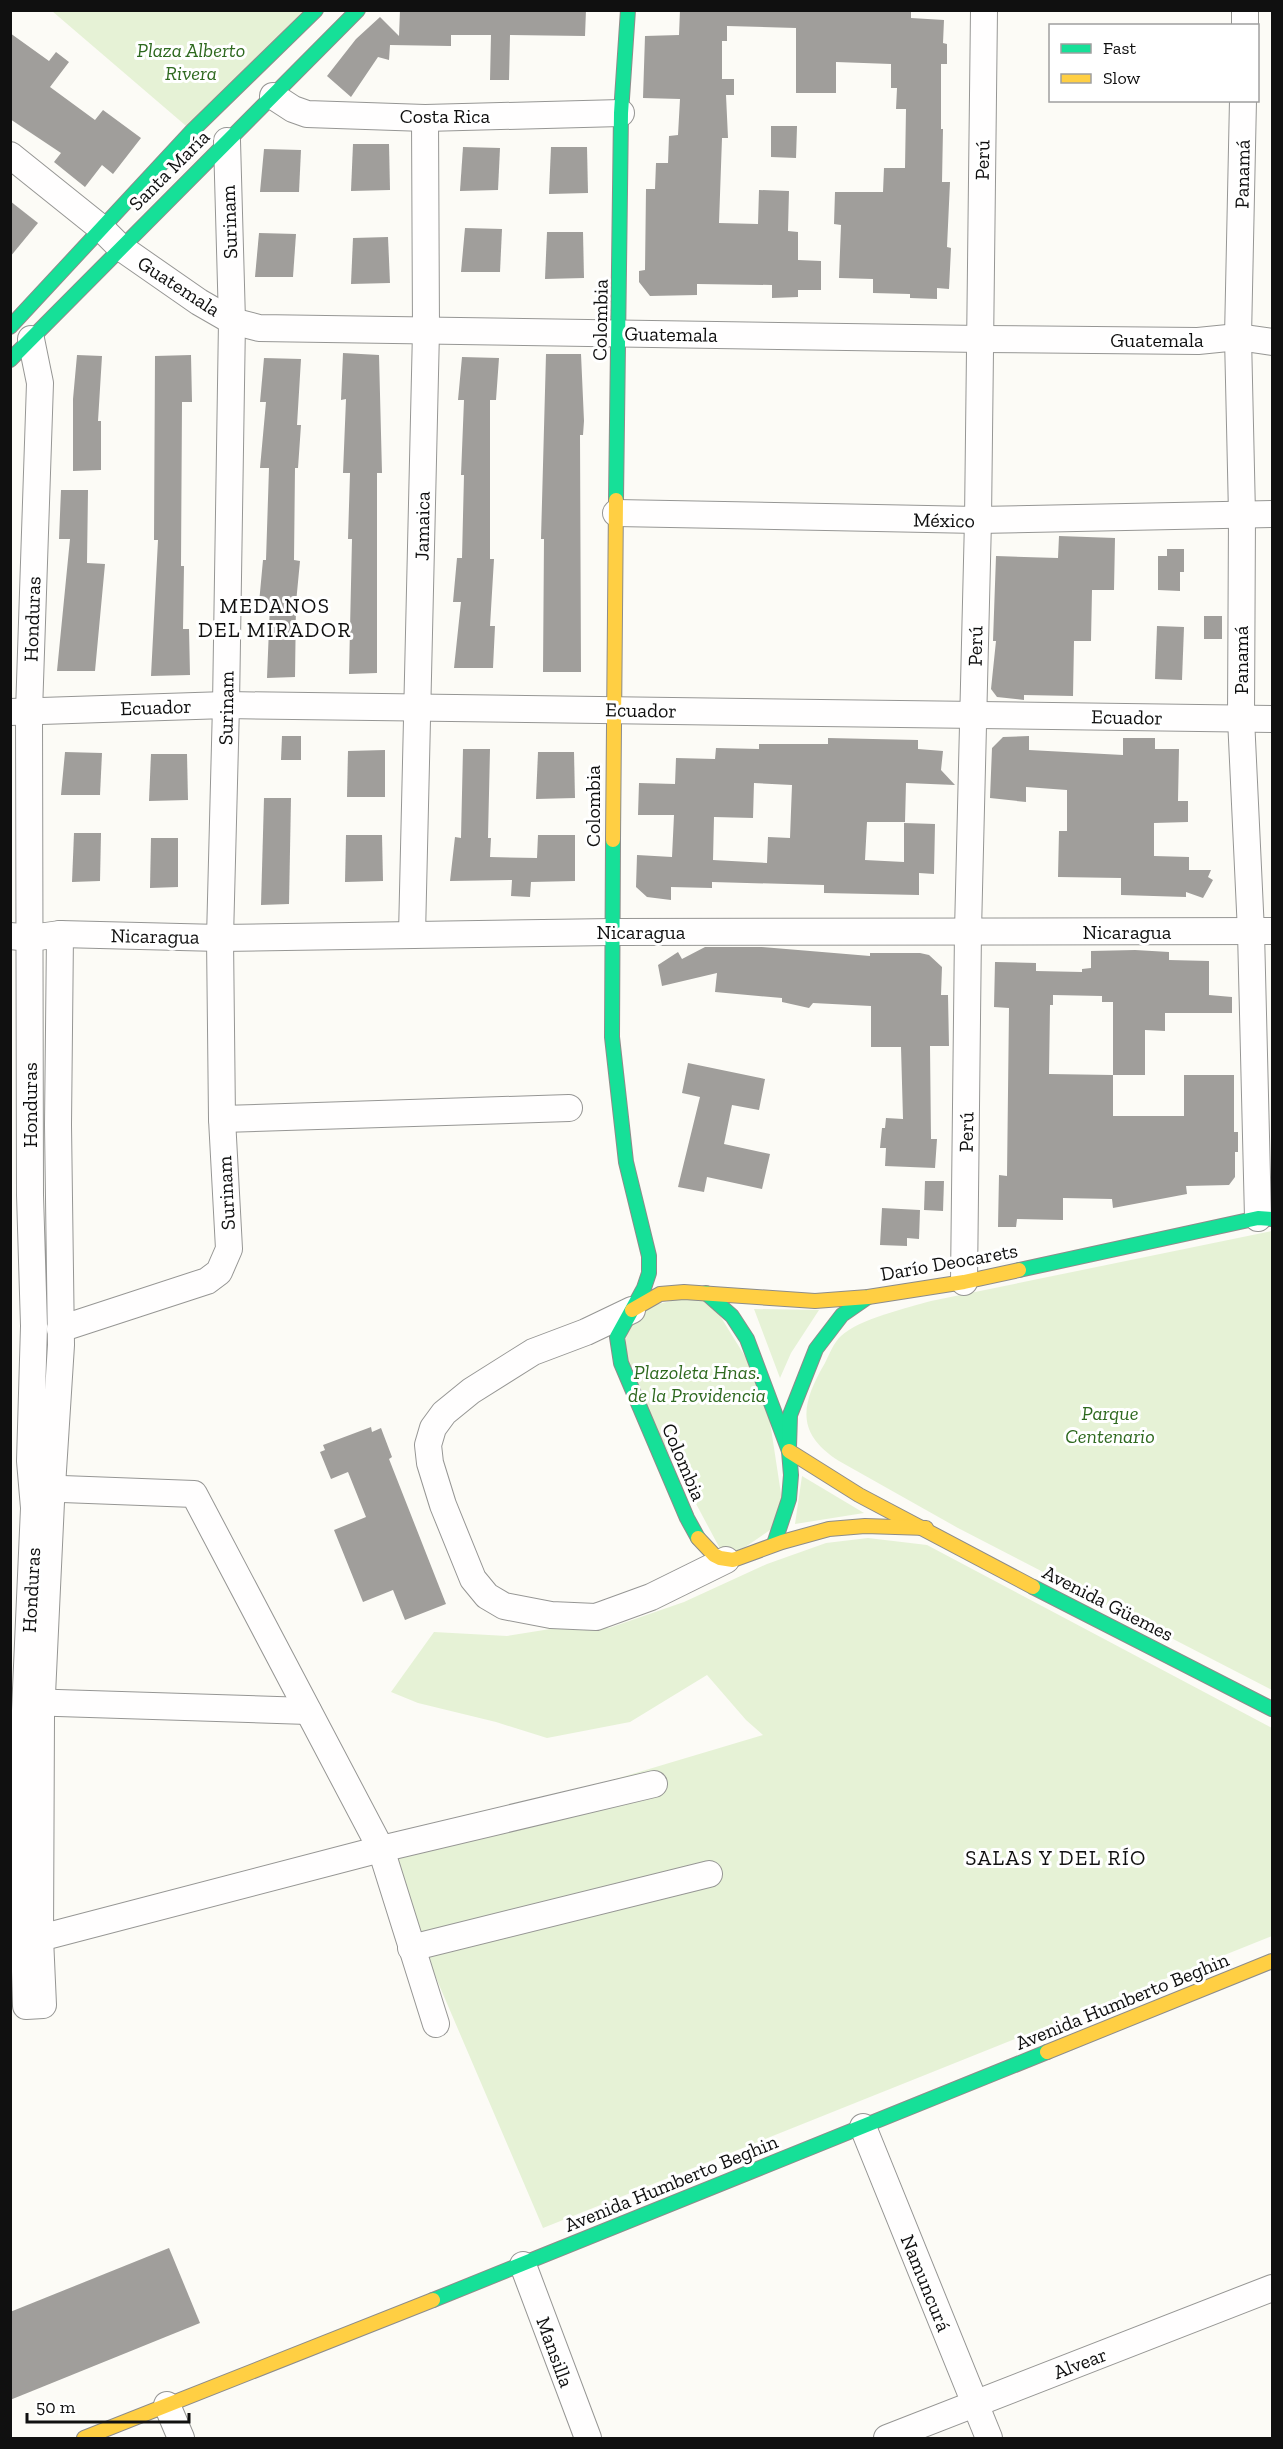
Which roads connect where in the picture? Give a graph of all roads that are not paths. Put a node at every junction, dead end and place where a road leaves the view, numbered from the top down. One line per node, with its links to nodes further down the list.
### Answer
1 (315, 10): 11 (street, Santa María)
2 (358, 10): 5 (street, Santa María)
3 (628, 10): 7 (street, Colombia)
4 (984, 10): 18 (street, Perú)
5 (273, 96): 8 (street, Costa Rica); 9 (street, Santa María)
6 (1244, 102): 17 (street, Panamá)
7 (621, 112): 8 (street, Costa Rica); 16 (street, Colombia)
8 (425, 118): 14 (street, Jamaica)
9 (227, 141): 12 (street, Santa María); 13 (street, Surinam)
10 (10, 155): 11 (street, Guatemala)
11 (101, 228): 12 (street, Guatemala); 15 (street, Santa María)
12 (120, 247): 13 (street, Guatemala); 15 (street, Santa María)
13 (232, 321): 14 (street, Guatemala); 25 (street, Surinam)
14 (426, 331): 16 (street, Guatemala); 26 (street, Jamaica)
15 (21, 333): 20 (street, Santa María); 28 (street, Honduras)
16 (619, 333): 18 (street, Guatemala); 21 (street, Colombia)
17 (1238, 337): 18 (street, Guatemala); 19 (street, Guatemala); 22 (street, Panamá)
18 (981, 339): 24 (street, Perú)
19 (1272, 342)
20 (10, 360)
21 (616, 513): 24 (street, México); 27 (street, Colombia)
22 (1242, 514): 23 (street, México); 24 (street, México); 30 (street, Panamá)
23 (1272, 514)
24 (978, 520): 29 (street, Perú)
25 (226, 705): 26 (street, Ecuador); 28 (street, Ecuador); 38 (street, Surinam)
26 (418, 708): 27 (street, Ecuador); 36 (street, Jamaica)
27 (613, 710): 29 (street, Ecuador); 33 (street, Colombia)
28 (20, 712): 37 (street, Honduras)
29 (974, 715): 30 (street, Ecuador); 32 (street, Perú)
30 (1241, 718): 31 (street, Ecuador); 34 (street, Panamá)
31 (1272, 719)
32 (968, 931): 33 (street, Nicaragua); 34 (street, Nicaragua); 44 (street, Perú)
33 (612, 932): 36 (street, Nicaragua); 47 (street, Colombia)
34 (1262, 932): 43 (street, Panamá)
35 (60, 934): 37 (street, Nicaragua); 38 (street, Nicaragua); 42 (street, Honduras)
36 (412, 935): 38 (street, Nicaragua)
37 (21, 937): 41 (street, Honduras)
38 (220, 938): 40 (street, Surinam)
39 (568, 1108): 40 (street)
40 (222, 1119): 48 (street, Surinam)
41 (20, 1183): 42 (street); 50 (street, Honduras)
42 (58, 1184): 48 (street, Honduras)
43 (1265, 1219): 44 (street, Darío Deocarets)
44 (964, 1282): 46 (street, Darío Deocarets)
45 (706, 1293): 46 (street, Darío Deocarets); 47 (street, Darío Deocarets); 49 (street)
46 (868, 1297): 49 (street)
47 (632, 1310): 54 (street, Colombia); 54 (street)
48 (60, 1329): 50 (street, Honduras)
49 (789, 1451): 52 (street, Avenida Güemes); 53 (street)
50 (31, 1462): 51 (street, Honduras)
51 (42, 1489): 55 (street, Honduras); 57 (street)
52 (926, 1528): 53 (street); 56 (street, Avenida Güemes)
53 (774, 1544): 54 (street)
54 (726, 1560)
55 (26, 1702): 57 (street); 61 (street, Honduras)
56 (1272, 1709)
57 (308, 1711): 59 (street)
58 (654, 1784): 59 (street)
59 (381, 1849): 61 (street); 62 (street)
60 (709, 1874): 62 (street)
61 (25, 1938)
62 (411, 1948): 64 (street)
63 (1272, 1961): 65 (street, Avenida Humberto Beghin)
64 (436, 2024)
65 (863, 2127): 66 (street, Avenida Humberto Beghin); 68 (street, Namuncurá)
66 (523, 2265): 69 (street, Avenida Humberto Beghin); 72 (street, Mansilla)
67 (1272, 2288): 68 (street, Alvear)
68 (975, 2404): 73 (street, Alvear); 74 (street, Namuncurá)
69 (167, 2405): 70 (street, Avenida Humberto Beghin); 71 (street)
70 (84, 2439)
71 (182, 2439)
72 (588, 2439)
73 (887, 2439)
74 (989, 2439)

